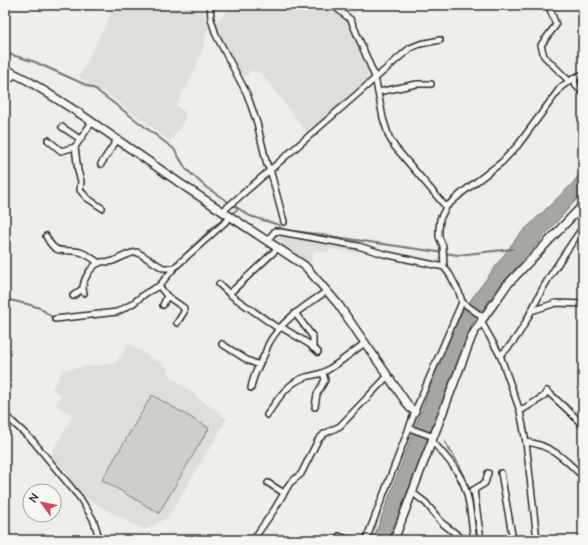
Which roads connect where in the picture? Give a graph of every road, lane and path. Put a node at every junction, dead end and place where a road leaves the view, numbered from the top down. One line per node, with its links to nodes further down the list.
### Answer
1 (210, 5): 23 (street)
2 (334, 5): 8 (street)
3 (551, 5): 10 (street)
4 (440, 40): 8 (street)
5 (5, 69): 6 (street)
6 (15, 74): 11 (street); 16 (street)
7 (583, 74): 9 (street)
8 (375, 77): 14 (street); 23 (street)
9 (574, 78): 10 (street); 15 (street)
10 (569, 81): 25 (street)
11 (5, 84): 13 (street)
12 (431, 84): 14 (street)
13 (5, 89)
14 (378, 92): 25 (street)
15 (583, 93)
16 (92, 122): 18 (street); 20 (street)
17 (62, 127): 18 (street)
18 (80, 138): 21 (street)
19 (48, 140): 21 (street)
20 (117, 140): 22 (street); 27 (street)
21 (74, 147): 26 (street)
22 (101, 164)
23 (270, 169): 27 (street); 28 (street)
24 (583, 205): 47 (street)
25 (446, 207): 34 (street)
26 (102, 208)
27 (228, 213): 31 (street); 35 (street)
28 (284, 222)
29 (583, 227): 45 (street)
30 (46, 236): 33 (street)
31 (267, 241): 32 (street); 34 (street)
32 (278, 248): 38 (street); 39 (street)
33 (99, 263): 35 (street); 40 (street)
34 (444, 264): 42 (street)
35 (171, 268): 37 (street)
36 (219, 284): 39 (street)
37 (159, 286): 41 (street); 48 (street)
38 (327, 292): 46 (street); 51 (street)
39 (230, 293): 50 (street)
40 (73, 296)
41 (167, 296): 44 (street); 49 (street)
42 (463, 304): 47 (street); 61 (street)
43 (583, 304): 45 (street)
44 (163, 305)
45 (532, 311): 55 (street)
46 (295, 313): 50 (street); 53 (street)
47 (480, 318): 55 (street); 67 (street)
48 (56, 319)
49 (177, 323)
50 (280, 328): 53 (street); 56 (street)
51 (365, 343): 57 (street); 58 (street)
52 (222, 344): 56 (street)
53 (313, 348): 54 (street)
54 (318, 352)
55 (500, 355): 62 (street)
56 (259, 365): 59 (street)
57 (323, 373): 60 (street); 64 (street)
58 (389, 377): 61 (street); 74 (street)
59 (251, 388)
60 (315, 408)
61 (415, 411): 66 (street)
62 (520, 411): 65 (street); 68 (street)
63 (5, 414): 78 (street)
64 (267, 415)
65 (583, 426)
66 (412, 428): 67 (street); 81 (street)
67 (432, 438): 73 (street); 75 (street)
68 (526, 442): 71 (street); 86 (street)
69 (501, 473): 85 (street)
70 (488, 474): 73 (street)
71 (583, 477)
72 (268, 483): 74 (street)
73 (471, 492): 77 (street); 84 (street)
74 (284, 493): 79 (street)
75 (413, 493): 82 (street); 83 (street)
76 (339, 536): 80 (street)
77 (474, 538): 83 (street)
78 (98, 540)
79 (254, 540)
80 (349, 540)
81 (366, 540)
82 (394, 540)
83 (464, 540)
84 (481, 540)
85 (513, 540)
86 (538, 540)

